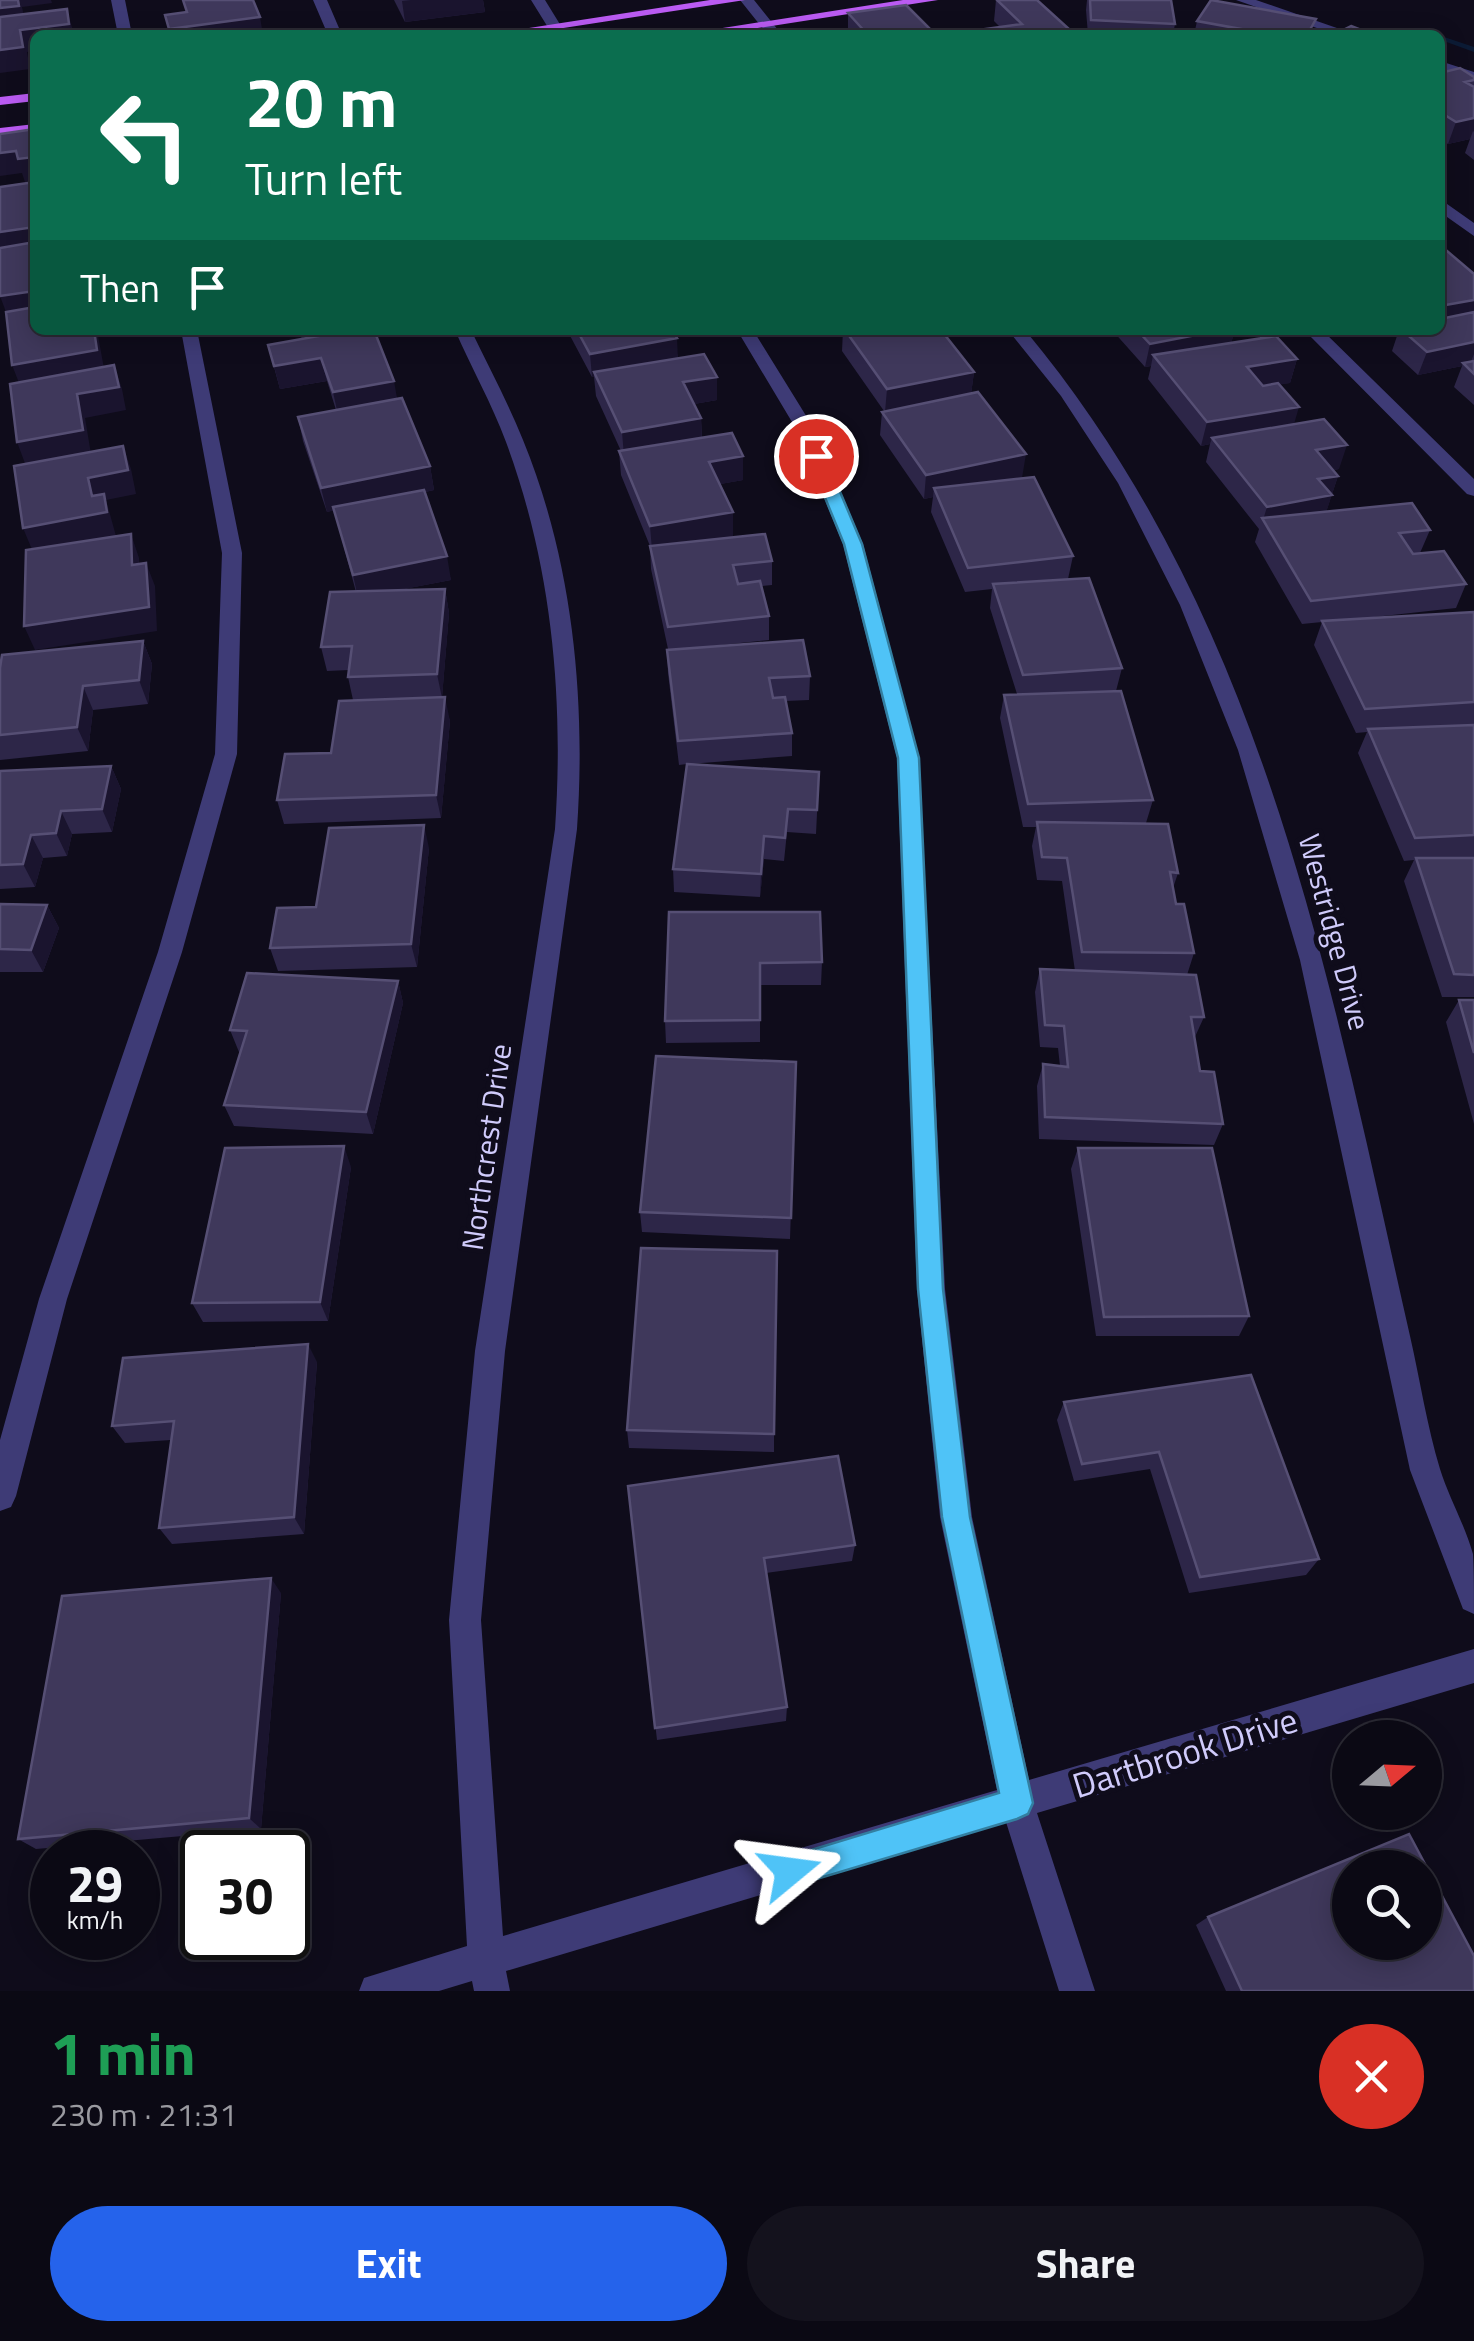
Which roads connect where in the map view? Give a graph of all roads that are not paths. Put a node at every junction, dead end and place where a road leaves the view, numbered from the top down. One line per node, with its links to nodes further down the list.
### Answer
1 (118, 0): 10 (street)
2 (320, 0): 11 (street)
3 (538, 0): 8 (street)
4 (738, 0): 8 (main road)
5 (746, 0): 9 (street)
6 (931, 0): 9 (main road)
7 (1242, 0): 13 (street)
8 (554, 26): 12 (main road)
9 (771, 29)
10 (123, 30)
11 (333, 30)
12 (526, 30)
13 (1335, 30)
14 (1445, 68): 15 (street)
15 (1474, 77)
16 (30, 98): 17 (main road)
17 (0, 102)
18 (30, 129): 19 (main road)
19 (0, 132)
20 (1445, 208): 21 (street)
21 (1474, 231)
22 (190, 335): 28 (street)
23 (465, 335): 32 (street, Northcrest Drive)
24 (748, 335): 31 (street)
25 (1020, 335): 29 (street, Westridge Drive)
26 (1317, 335): 27 (street)
27 (1474, 490)
28 (0, 1496)
29 (1474, 1598)
30 (1474, 1666): 31 (street, Dartbrook Drive)
31 (1017, 1803): 32 (street, Dartbrook Drive); 34 (street)
32 (489, 1976): 33 (street, Dartbrook Drive)
33 (378, 1991)
34 (1077, 1991)

